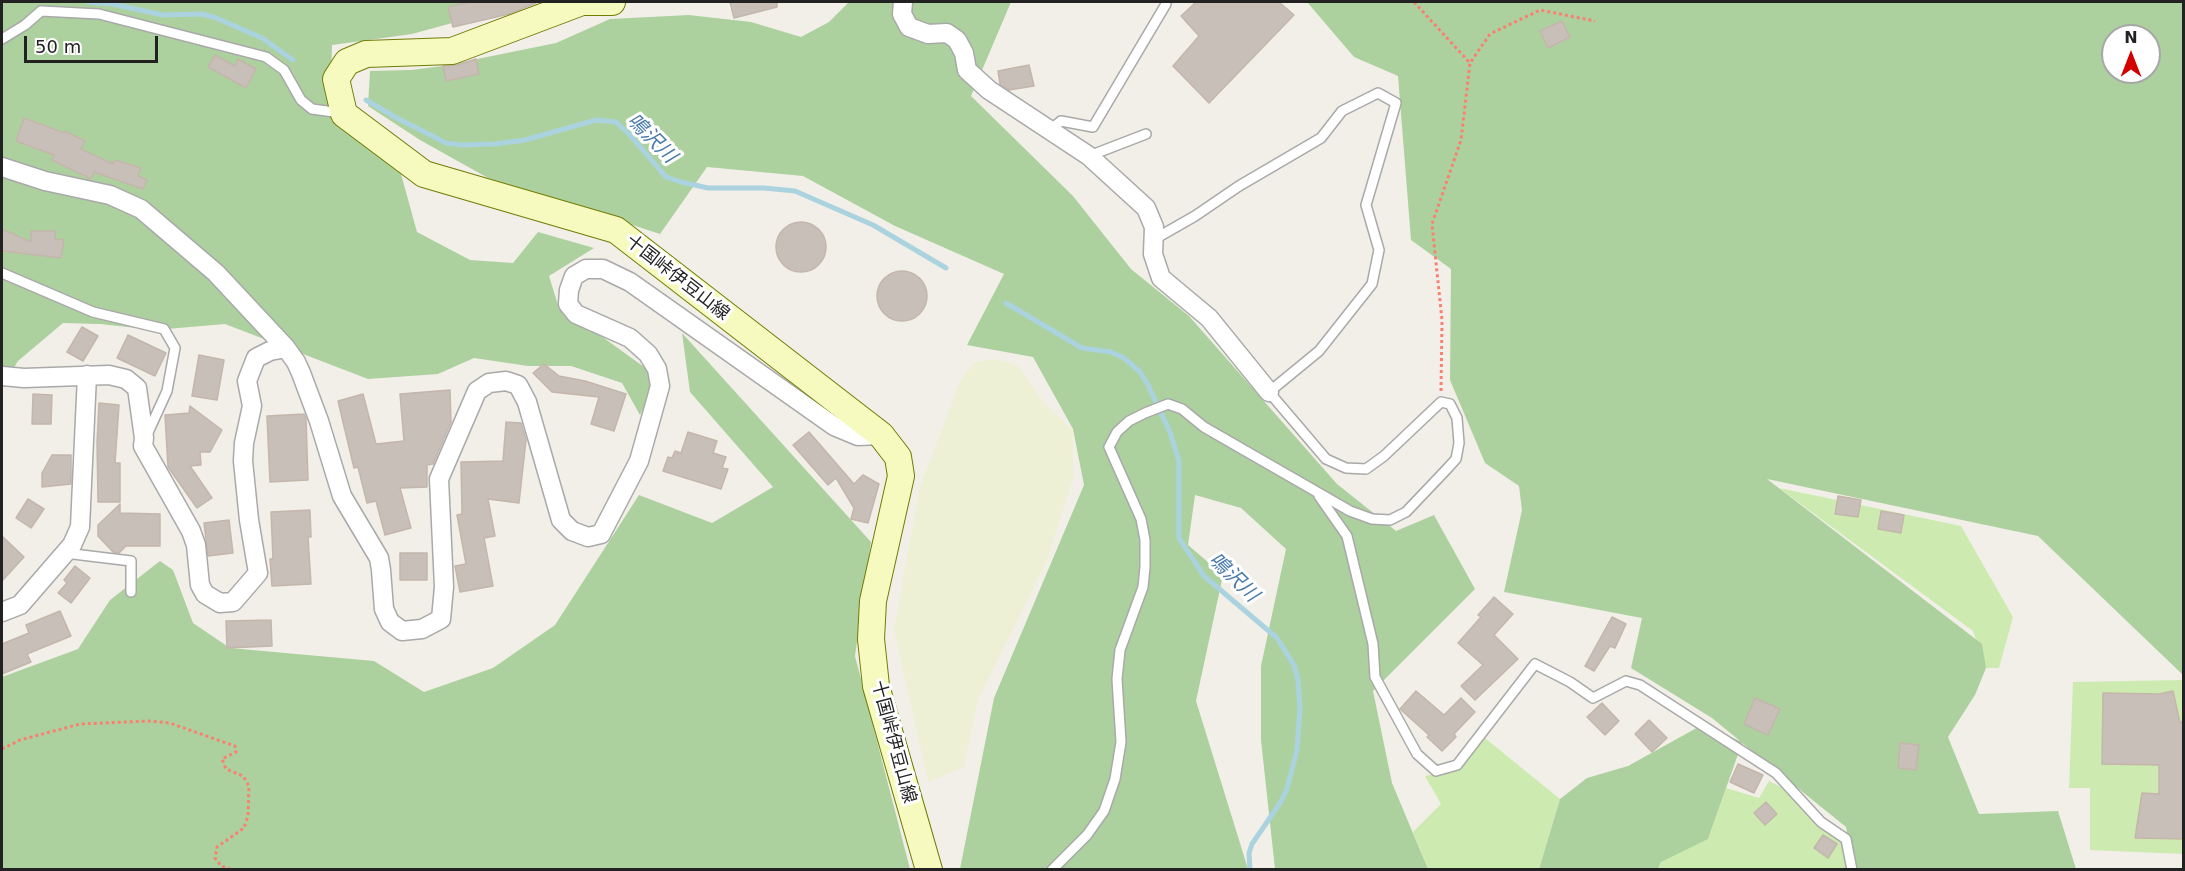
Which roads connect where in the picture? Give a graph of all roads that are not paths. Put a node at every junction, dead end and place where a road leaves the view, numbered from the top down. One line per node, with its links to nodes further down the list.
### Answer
1 (612, 2): 5 (main road)
2 (903, 2): 6 (street)
3 (1166, 4): 6 (lane)
4 (2, 39): 5 (lane)
5 (344, 114): 16 (main road, 十国峠伊豆山線)
6 (1050, 130): 8 (street)
7 (1146, 134): 8 (lane)
8 (1089, 156): 10 (street)
9 (2, 167): 12 (street)
10 (1153, 240): 15 (street); 15 (lane)
11 (2, 273): 17 (lane)
12 (286, 348): 16 (street); 17 (street)
13 (87, 375): 14 (street); 17 (street); 19 (street)
14 (2, 376)
15 (1269, 392): 18 (lane)
16 (881, 435): 22 (main road, 十国峠伊豆山線)
17 (143, 446)
18 (1318, 494): 23 (lane); 24 (lane)
19 (65, 553): 20 (lane); 21 (street)
20 (131, 592)
21 (2, 612)
22 (928, 870)
23 (1052, 870)
24 (1852, 870)

